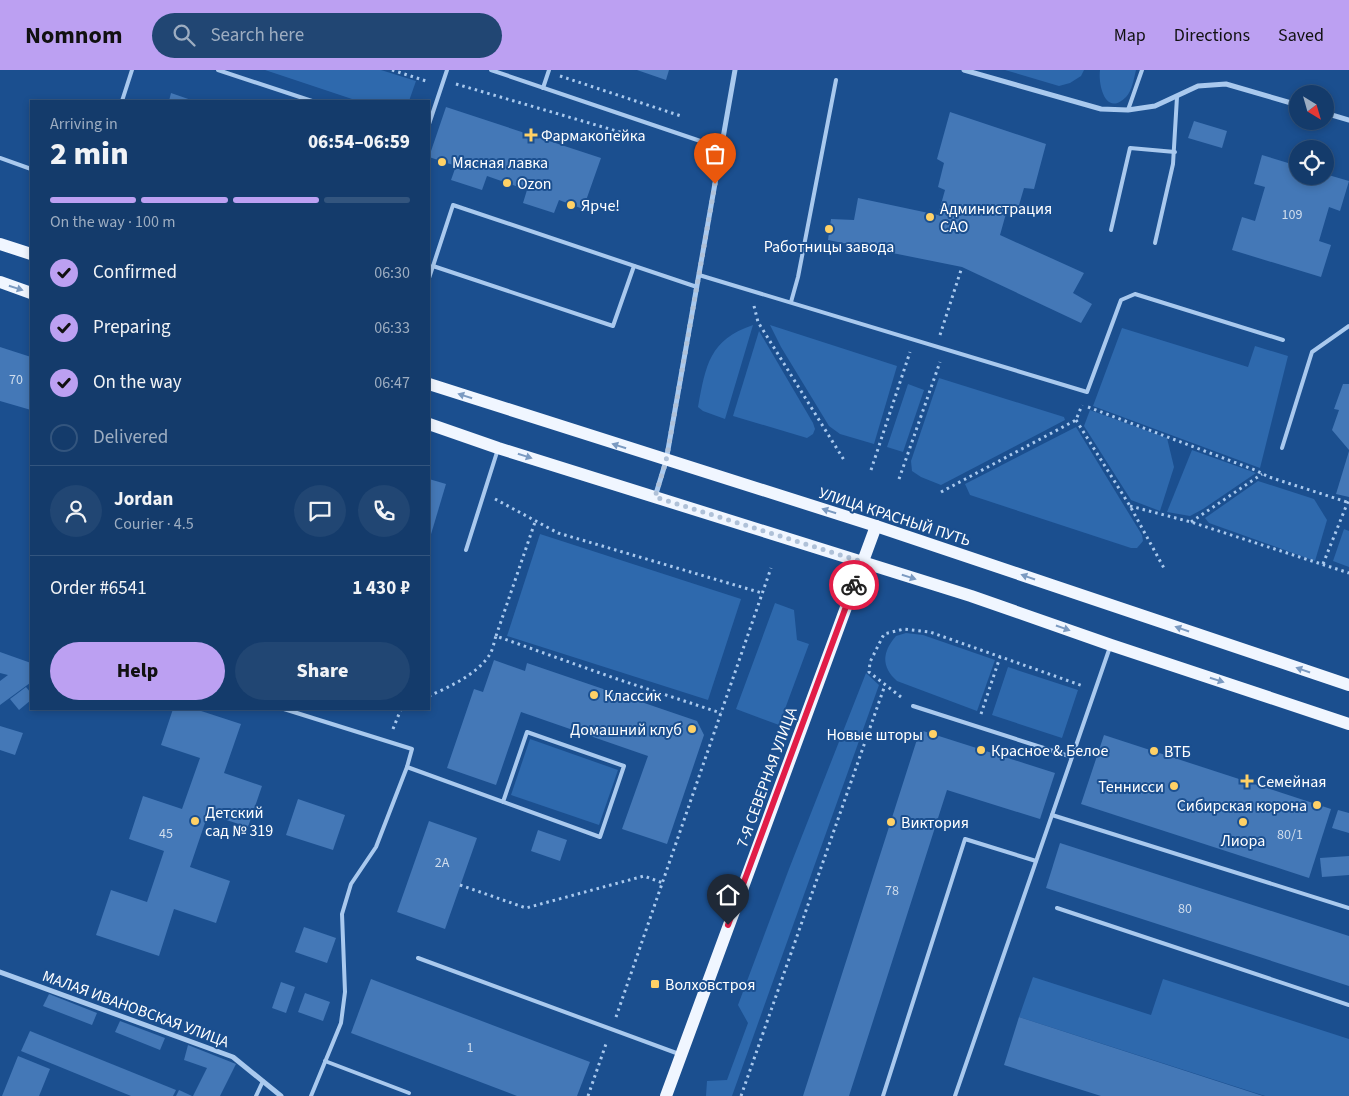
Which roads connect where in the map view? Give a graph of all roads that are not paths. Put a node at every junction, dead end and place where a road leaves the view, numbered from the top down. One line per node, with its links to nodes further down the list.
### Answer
1 (132, 70): 12 (lane)
2 (218, 70): 13 (lane)
3 (447, 70): 18 (lane)
4 (490, 70): 10 (lane)
5 (735, 70): 19 (street)
6 (964, 70): 15 (street)
7 (1142, 70): 15 (lane)
8 (549, 71): 10 (lane)
9 (836, 80): 34 (lane)
10 (543, 88): 19 (lane)
11 (1177, 97): 14 (street); 15 (street); 20 (lane)
12 (122, 100)
13 (309, 100)
14 (1289, 102)
15 (1128, 110)
16 (1334, 116): 17 (street)
17 (1349, 120)
18 (430, 121)
19 (721, 148): 30 (street)
20 (1175, 152): 23 (lane); 24 (lane)
21 (0, 158): 22 (lane)
22 (30, 169)
23 (1111, 230)
24 (1155, 243)
25 (0, 244): 26 (main road)
26 (30, 254)
27 (433, 266): 28 (lane); 28 (lane); 29 (lane)
28 (634, 266): 32 (lane)
29 (430, 275)
30 (699, 275): 32 (street); 34 (lane)
31 (0, 282): 33 (main road, one-way to 33)
32 (697, 287): 41 (street)
33 (30, 293)
34 (791, 302): 36 (lane)
35 (1349, 326): 40 (lane)
36 (1283, 340)
37 (430, 384): 41 (main road, УЛИЦА КРАСНЫЙ ПУТЬ, one-way to 37)
38 (430, 424): 39 (main road)
39 (498, 448): 42 (main road, one-way to 42); 44 (lane)
40 (1282, 448)
41 (666, 461): 42 (street); 43 (main road, УЛИЦА КРАСНЫЙ ПУТЬ, one-way to 41)
42 (655, 497): 45 (main road)
43 (876, 526): 45 (main road, 7-Я СЕВЕРНАЯ УЛИЦА); 47 (main road, УЛИЦА КРАСНЫЙ ПУТЬ, one-way to 43)
44 (466, 550)
45 (863, 562): 46 (main road, one-way to 46); 61 (main road, 7-Я СЕВЕРНАЯ УЛИЦА)
46 (1111, 645): 50 (main road, one-way to 50); 51 (lane)
47 (1349, 685)
48 (913, 706): 51 (lane)
49 (287, 710): 52 (lane)
50 (1349, 724)
51 (1072, 757): 54 (lane)
52 (407, 768): 53 (lane); 62 (lane)
53 (503, 802): 53 (lane)
54 (1052, 815): 55 (lane); 57 (lane)
55 (1036, 861): 69 (lane); 70 (lane)
56 (1057, 908): 60 (lane)
57 (1349, 908)
58 (418, 958): 61 (lane)
59 (0, 972): 63 (street, МАЛАЯ ИВАНОВСКАЯ УЛИЦА)
60 (1349, 1005)
61 (681, 1055): 68 (main road, 7-Я СЕВЕРНАЯ УЛИЦА)
62 (325, 1061): 64 (lane); 67 (lane)
63 (263, 1081): 65 (lane); 66 (street, МАЛАЯ ИВАНОВСКАЯ УЛИЦА)
64 (409, 1093)
65 (256, 1096)
66 (282, 1096)
67 (311, 1096)
68 (666, 1096)
69 (882, 1096)
70 (954, 1096)

